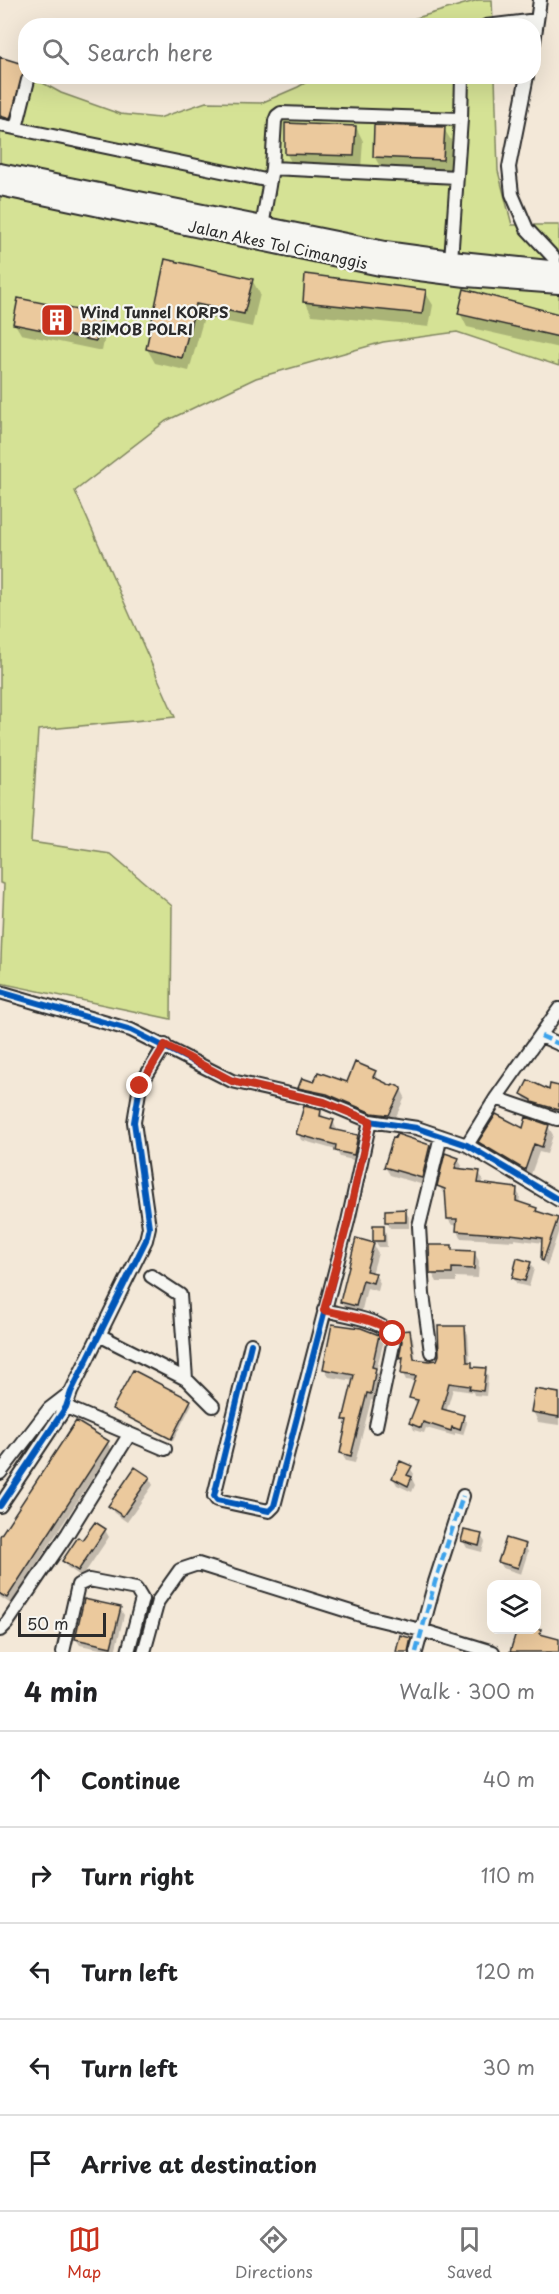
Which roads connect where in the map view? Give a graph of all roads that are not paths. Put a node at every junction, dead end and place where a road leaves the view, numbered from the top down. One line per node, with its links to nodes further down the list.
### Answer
1 (540, 0): 2 (street)
2 (537, 18)
3 (27, 84): 8 (street)
4 (462, 84): 6 (street)
5 (525, 84): 16 (street)
6 (461, 119): 9 (street); 11 (street)
7 (0, 125): 8 (street)
8 (16, 128): 12 (street)
9 (272, 168): 11 (street); 12 (street)
10 (0, 173): 14 (main road)
11 (457, 177): 15 (street)
12 (270, 181): 14 (street)
13 (0, 186): 14 (main road, Jalan Akes Tol Cimanggis)
14 (261, 234): 15 (main road); 16 (main road, Jalan Akes Tol Cimanggis)
15 (451, 260): 16 (main road)
16 (556, 278)
17 (0, 992): 21 (street)
18 (559, 1009): 19 (street)
19 (541, 1036): 20 (street); 22 (street)
20 (559, 1044)
21 (165, 1045): 24 (street); 30 (street)
22 (496, 1098): 23 (street); 26 (street)
23 (557, 1119)
24 (370, 1121): 25 (street); 29 (street)
25 (441, 1136): 26 (street); 32 (street)
26 (467, 1145): 27 (street)
27 (559, 1200)
28 (151, 1276): 33 (street)
29 (324, 1310): 31 (street); 37 (street)
30 (99, 1335): 33 (street); 34 (street)
31 (251, 1344)
32 (431, 1352)
33 (186, 1379): 35 (street)
34 (70, 1392): 36 (street); 40 (street)
35 (213, 1406)
36 (66, 1407): 38 (street); 42 (street)
37 (376, 1426)
38 (129, 1435): 39 (street); 43 (street)
39 (165, 1449)
40 (0, 1473)
41 (463, 1496): 44 (street)
42 (0, 1506)
43 (0, 1630)
44 (422, 1630): 47 (street); 48 (street); 49 (street)
45 (63, 1652): 46 (street)
46 (128, 1652)
47 (144, 1652)
48 (416, 1652)
49 (493, 1652)

